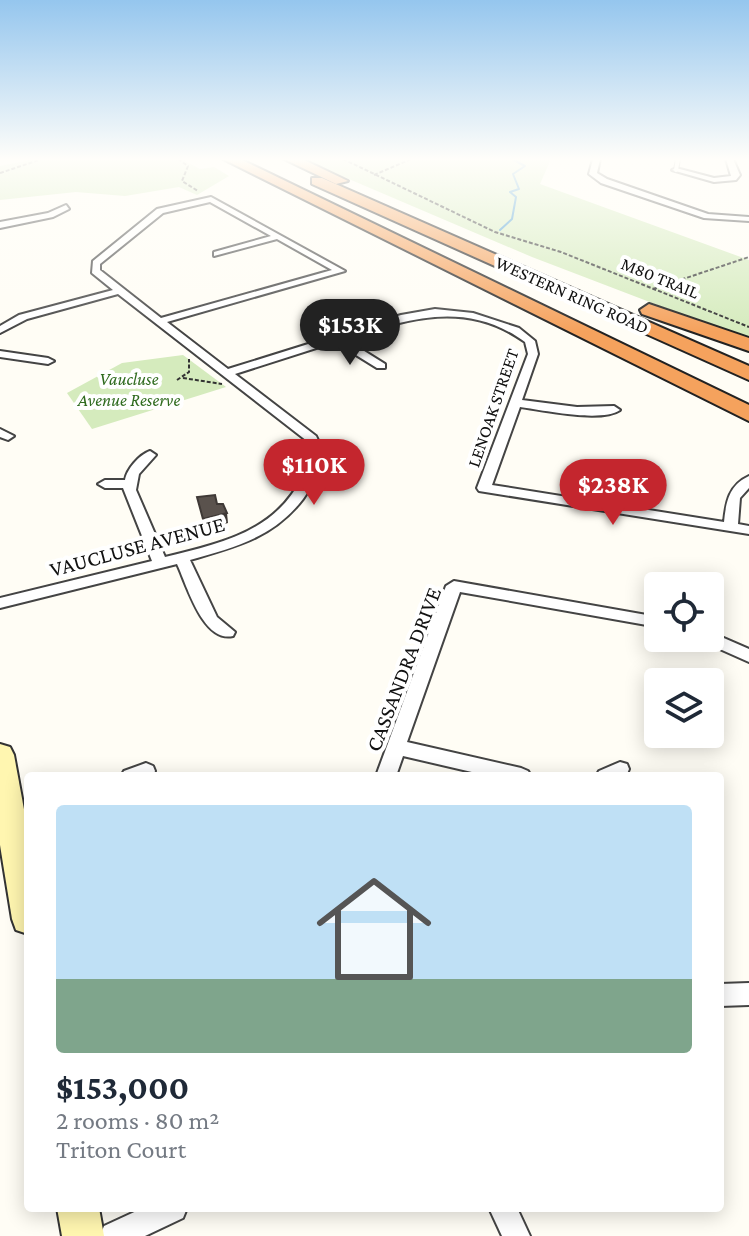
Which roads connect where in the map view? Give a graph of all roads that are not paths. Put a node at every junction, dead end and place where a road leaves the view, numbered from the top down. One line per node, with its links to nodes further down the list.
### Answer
1 (44, 217): 12 (street)
2 (153, 217): 19 (street, VAUCLUSE AVENUE)
3 (243, 217): 14 (street, VAUCLUSE AVENUE)
4 (349, 217): 34 (highway)
5 (351, 217): 18 (highway)
6 (371, 217): 18 (highway)
7 (401, 217): 16 (highway, WESTERN RING ROAD)
8 (421, 217): 17 (highway, WESTERN RING ROAD)
9 (720, 217): 10 (street)
10 (734, 219): 11 (street); 13 (street)
11 (749, 219)
12 (0, 225)
13 (749, 231)
14 (279, 236): 15 (street); 20 (street)
15 (217, 254)
16 (538, 280): 28 (highway, WESTERN RING ROAD); 30 (highway)
17 (571, 283): 23 (highway); 26 (highway, WESTERN RING ROAD)
18 (518, 290): 31 (highway)
19 (120, 291): 20 (street, VAUCLUSE AVENUE); 21 (street)
20 (160, 321): 29 (street, VAUCLUSE AVENUE)
21 (0, 330)
22 (337, 339): 27 (street); 29 (street, LENOAK STREET); 32 (street, LENOAK STREET)
23 (749, 345)
24 (0, 354): 25 (street)
25 (48, 361)
26 (749, 361)
27 (381, 366)
28 (749, 374)
29 (226, 378): 41 (street, VAUCLUSE AVENUE)
30 (749, 387)
31 (749, 400)
32 (517, 403): 33 (street); 39 (street, LENOAK STREET)
33 (614, 410)
34 (749, 414)
35 (150, 455): 38 (street)
36 (749, 480): 39 (street)
37 (105, 484): 38 (street)
38 (128, 484): 42 (street)
39 (731, 526): 40 (street, LENOAK STREET)
40 (749, 530)
41 (182, 558): 42 (street, VAUCLUSE AVENUE); 45 (street)
42 (160, 562): 43 (street, VAUCLUSE AVENUE)
43 (0, 603)
44 (644, 620): 48 (street, CASSANDRA DRIVE)
45 (227, 632)
46 (724, 644): 47 (street)
47 (749, 656)
48 (396, 747): 50 (street, CASSANDRA DRIVE); 51 (street)
49 (0, 755): 52 (street)
50 (387, 772)
51 (504, 772)
52 (20, 815): 53 (street)
53 (24, 867)
54 (749, 994): 55 (street)
55 (724, 995)
56 (79, 1212): 59 (street)
57 (165, 1212): 60 (street)
58 (505, 1212): 61 (street)
59 (83, 1236)
60 (114, 1236)
61 (516, 1236)

